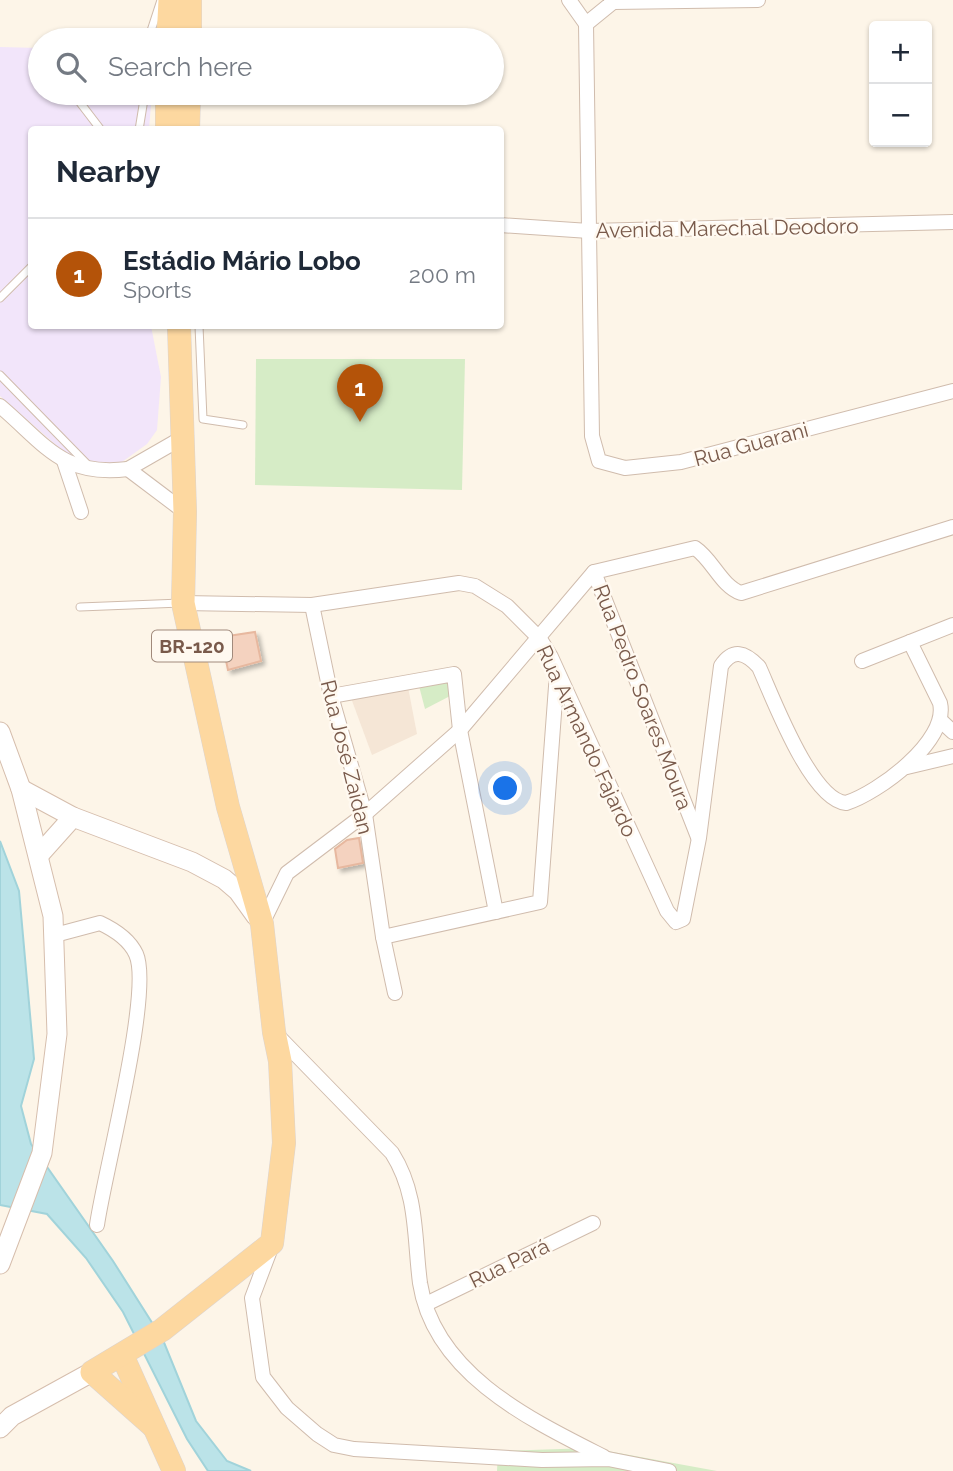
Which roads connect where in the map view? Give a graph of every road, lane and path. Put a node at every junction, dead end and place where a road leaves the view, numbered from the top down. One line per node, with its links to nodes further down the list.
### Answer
1 (162, 0): 8 (lane)
2 (170, 0): 9 (main road)
3 (190, 0): 10 (main road)
4 (569, 0): 7 (street)
5 (758, 0): 6 (street)
6 (612, 1): 7 (street)
7 (586, 24): 21 (street)
8 (152, 28)
9 (168, 28)
10 (190, 28)
11 (82, 105): 15 (lane)
12 (143, 105): 16 (lane)
13 (167, 105): 17 (main road)
14 (189, 105): 18 (main road)
15 (98, 126)
16 (140, 126)
17 (167, 126)
18 (188, 126)
19 (953, 222): 21 (street, Avenida Marechal Deodoro)
20 (504, 225): 21 (street, Avenida Marechal Deodoro)
21 (589, 231): 27 (street, Rua Guarani)
22 (28, 270): 23 (lane)
23 (0, 298)
24 (179, 329): 30 (main road, BR-120)
25 (200, 329): 29 (lane)
26 (0, 374): 33 (lane)
27 (953, 391)
28 (0, 406): 31 (street)
29 (243, 425)
30 (182, 438): 32 (street); 35 (main road, BR-120)
31 (64, 461): 33 (street); 34 (street)
32 (128, 469): 33 (street); 35 (street)
33 (95, 471)
34 (81, 512)
35 (185, 512): 38 (main road, BR-120)
36 (953, 527): 37 (street)
37 (594, 572): 42 (street, Rua Pedro Soares Moura); 56 (street, Rua Pedro Soares Moura)
38 (183, 603): 39 (street, Rua Armando Fajardo); 40 (lane); 59 (main road, BR-120)
39 (312, 605): 42 (street, Rua Armando Fajardo); 46 (street, Rua José Zaidan)
40 (80, 607)
41 (953, 625): 43 (street)
42 (540, 639): 45 (street, Rua Armando Fajardo); 48 (street, Rua Pedro Soares Moura)
43 (909, 642): 44 (street); 47 (street)
44 (862, 661)
45 (558, 672): 56 (street, Rua Armando Fajardo); 58 (street)
46 (331, 696): 48 (street); 54 (street, Rua José Zaidan)
47 (940, 720): 50 (street); 52 (street)
48 (460, 730): 54 (street, Rua Pedro Soares Moura); 58 (street)
49 (0, 732): 53 (main road)
50 (953, 732)
51 (953, 756): 52 (street)
52 (899, 769): 56 (street, Rua Armando Fajardo)
53 (21, 789): 55 (main road); 57 (main road)
54 (365, 814): 59 (street, Rua Pedro Soares Moura); 61 (street, Rua José Zaidan)
55 (73, 817): 57 (main road); 59 (main road)
56 (699, 838)
57 (40, 860): 60 (main road)
58 (496, 912): 61 (street)
59 (262, 924): 63 (main road)
60 (54, 926): 65 (street); 67 (main road)
61 (383, 937): 62 (street, Rua José Zaidan)
62 (395, 993)
63 (274, 1032): 66 (main road); 68 (street)
64 (593, 1223): 68 (street, Rua Pará)
65 (97, 1226)
66 (272, 1244): 69 (main road); 73 (street)
67 (0, 1264)
68 (426, 1304): 73 (street)
69 (125, 1354): 70 (main road); 71 (main road)
70 (92, 1372): 71 (main road); 72 (main road)
71 (154, 1427): 74 (main road)
72 (0, 1428)
73 (608, 1459): 75 (street)
74 (174, 1471)
75 (668, 1471)

